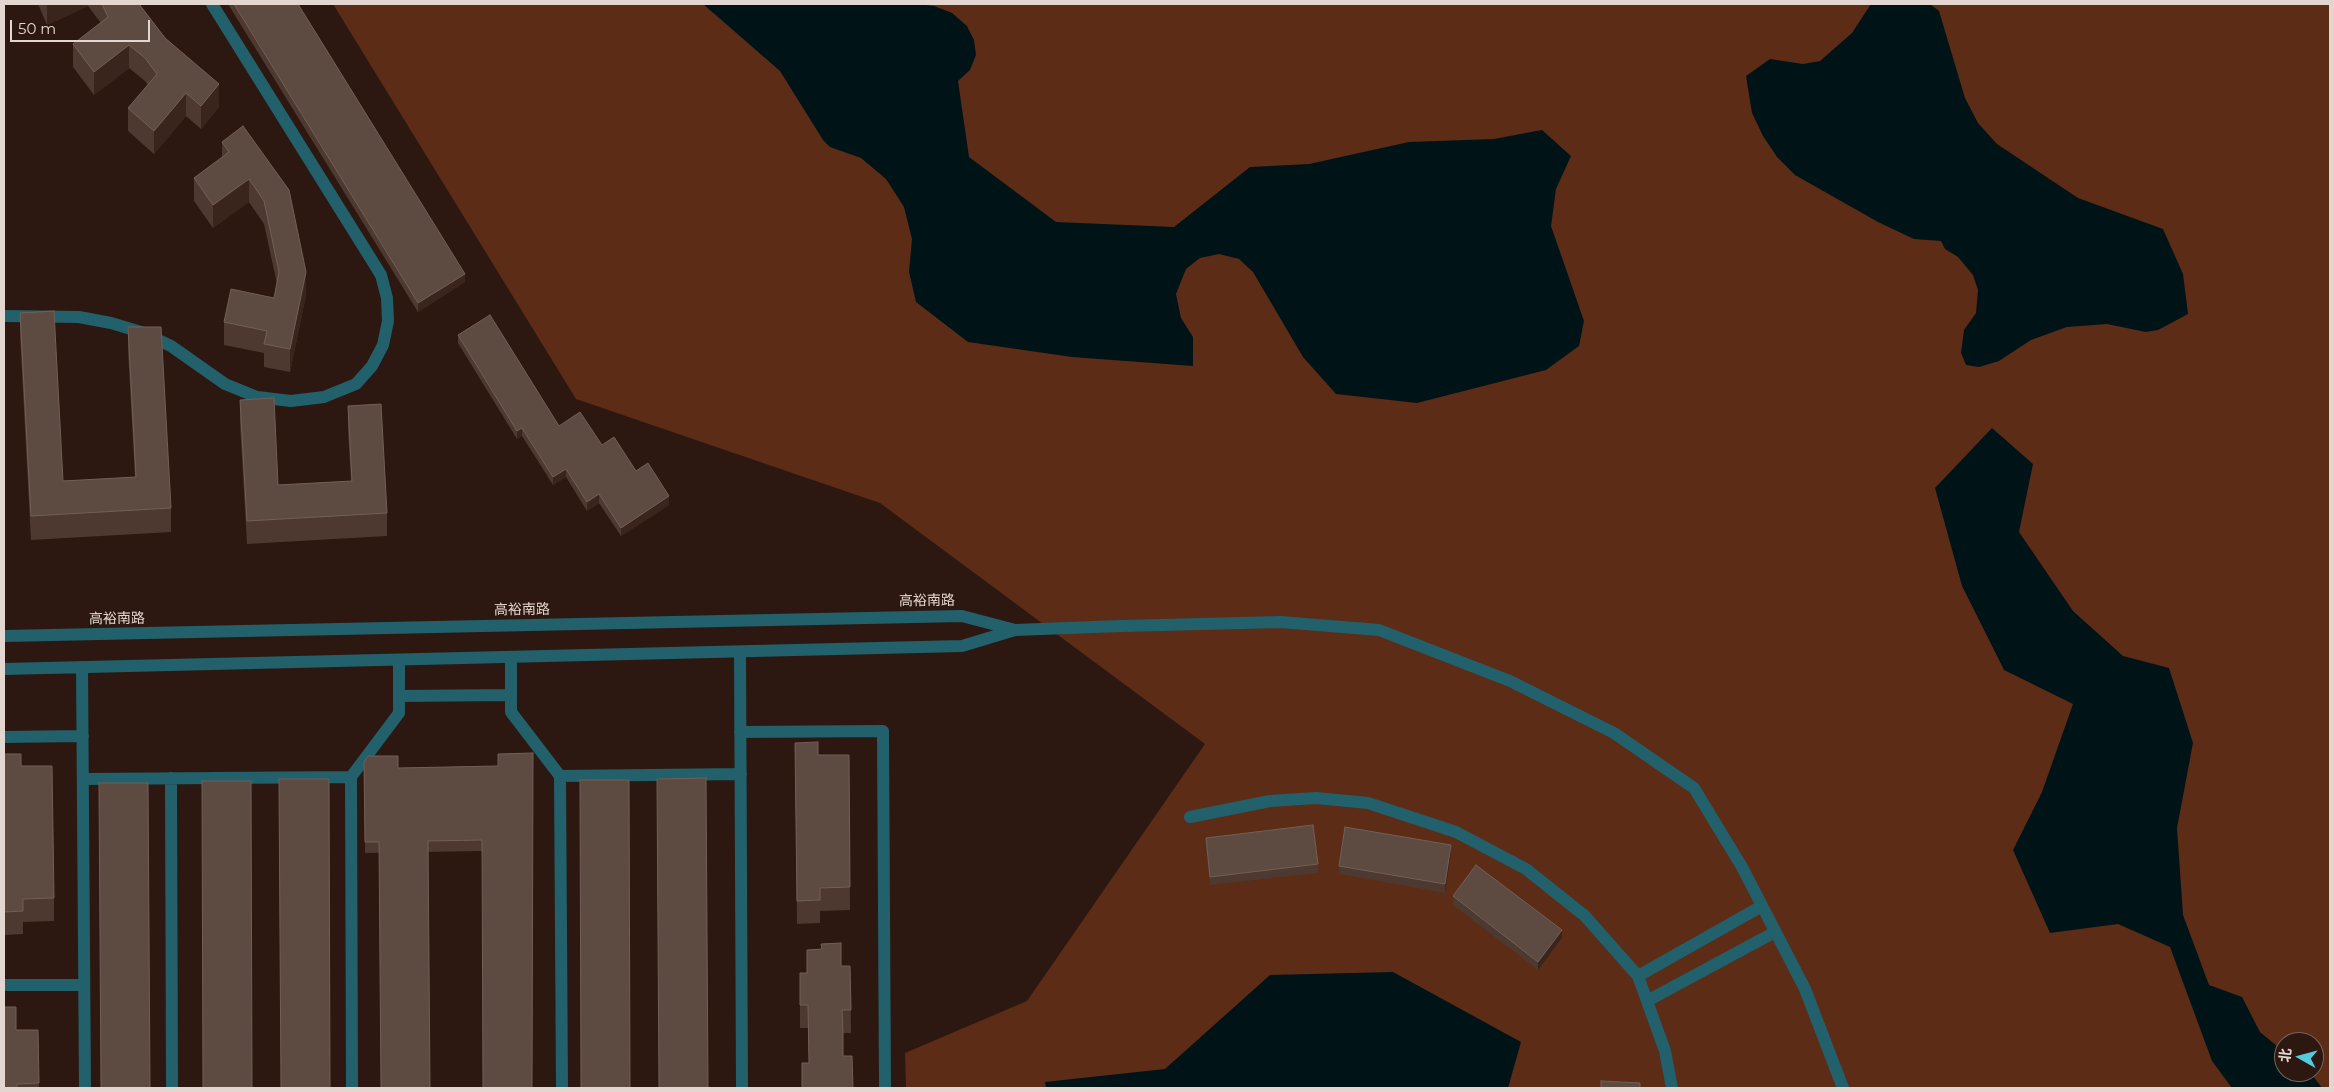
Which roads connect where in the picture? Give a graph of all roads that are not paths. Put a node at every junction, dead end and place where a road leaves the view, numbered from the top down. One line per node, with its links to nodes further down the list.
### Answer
1 (212, 4): 2 (street)
2 (4, 316)
3 (1015, 630): 4 (street, 高裕南路); 5 (street); 21 (street)
4 (4, 636)
5 (740, 652): 6 (street); 12 (street)
6 (511, 657): 7 (street); 11 (street)
7 (399, 660): 8 (street); 10 (street)
8 (82, 667): 9 (street); 13 (street)
9 (4, 669)
10 (399, 696): 11 (street); 17 (street)
11 (511, 696): 16 (street)
12 (740, 732): 15 (street); 32 (street)
13 (83, 736): 14 (street); 19 (street)
14 (4, 737)
15 (741, 774): 16 (street); 31 (street)
16 (560, 776): 30 (street)
17 (351, 777): 18 (street); 29 (street)
18 (171, 778): 19 (street); 28 (street)
19 (83, 779): 25 (street)
20 (1190, 817): 23 (street)
21 (1762, 906): 22 (street); 23 (street)
22 (1775, 932): 26 (street); 34 (street)
23 (1638, 976): 26 (street)
24 (4, 985): 25 (street)
25 (84, 985): 27 (street)
26 (1647, 1001): 33 (street)
27 (85, 1088)
28 (172, 1088)
29 (352, 1088)
30 (562, 1088)
31 (742, 1088)
32 (885, 1088)
33 (1672, 1088)
34 (1844, 1088)

